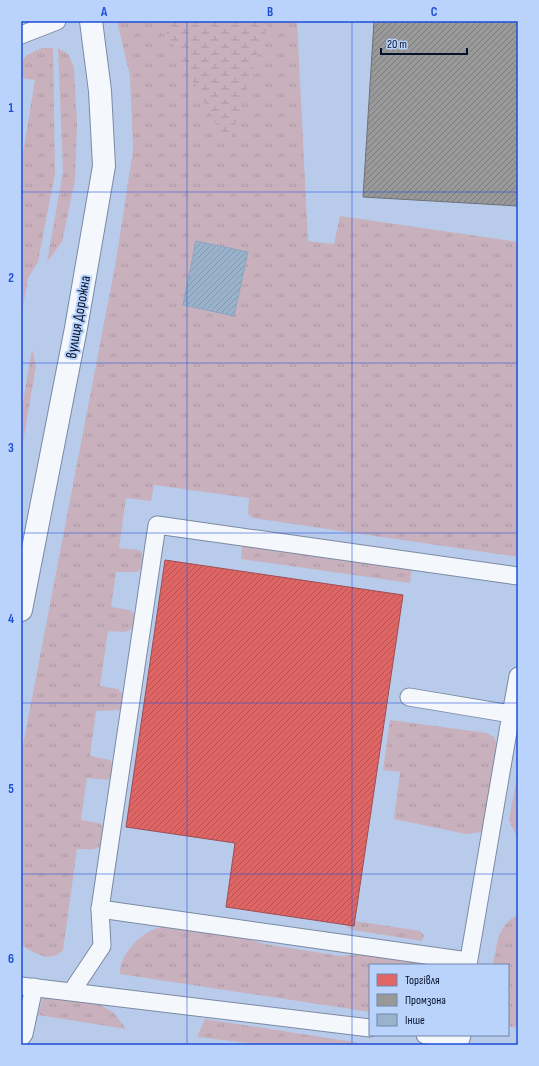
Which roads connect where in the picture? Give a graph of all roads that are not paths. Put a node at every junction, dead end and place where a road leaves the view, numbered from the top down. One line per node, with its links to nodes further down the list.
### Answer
1 (57, 21): 3 (lane)
2 (91, 21): 5 (street, вулиця Дорожна)
3 (21, 35)
4 (518, 576): 9 (lane)
5 (21, 610)
6 (518, 676): 8 (lane)
7 (409, 697): 8 (lane)
8 (511, 714): 10 (lane)
9 (100, 909): 10 (lane); 12 (lane)
10 (468, 963)
11 (27, 986): 12 (lane); 15 (lane)
12 (72, 991): 13 (lane)
13 (369, 1028)
14 (433, 1036): 16 (lane)
15 (21, 1038)
16 (463, 1040)

